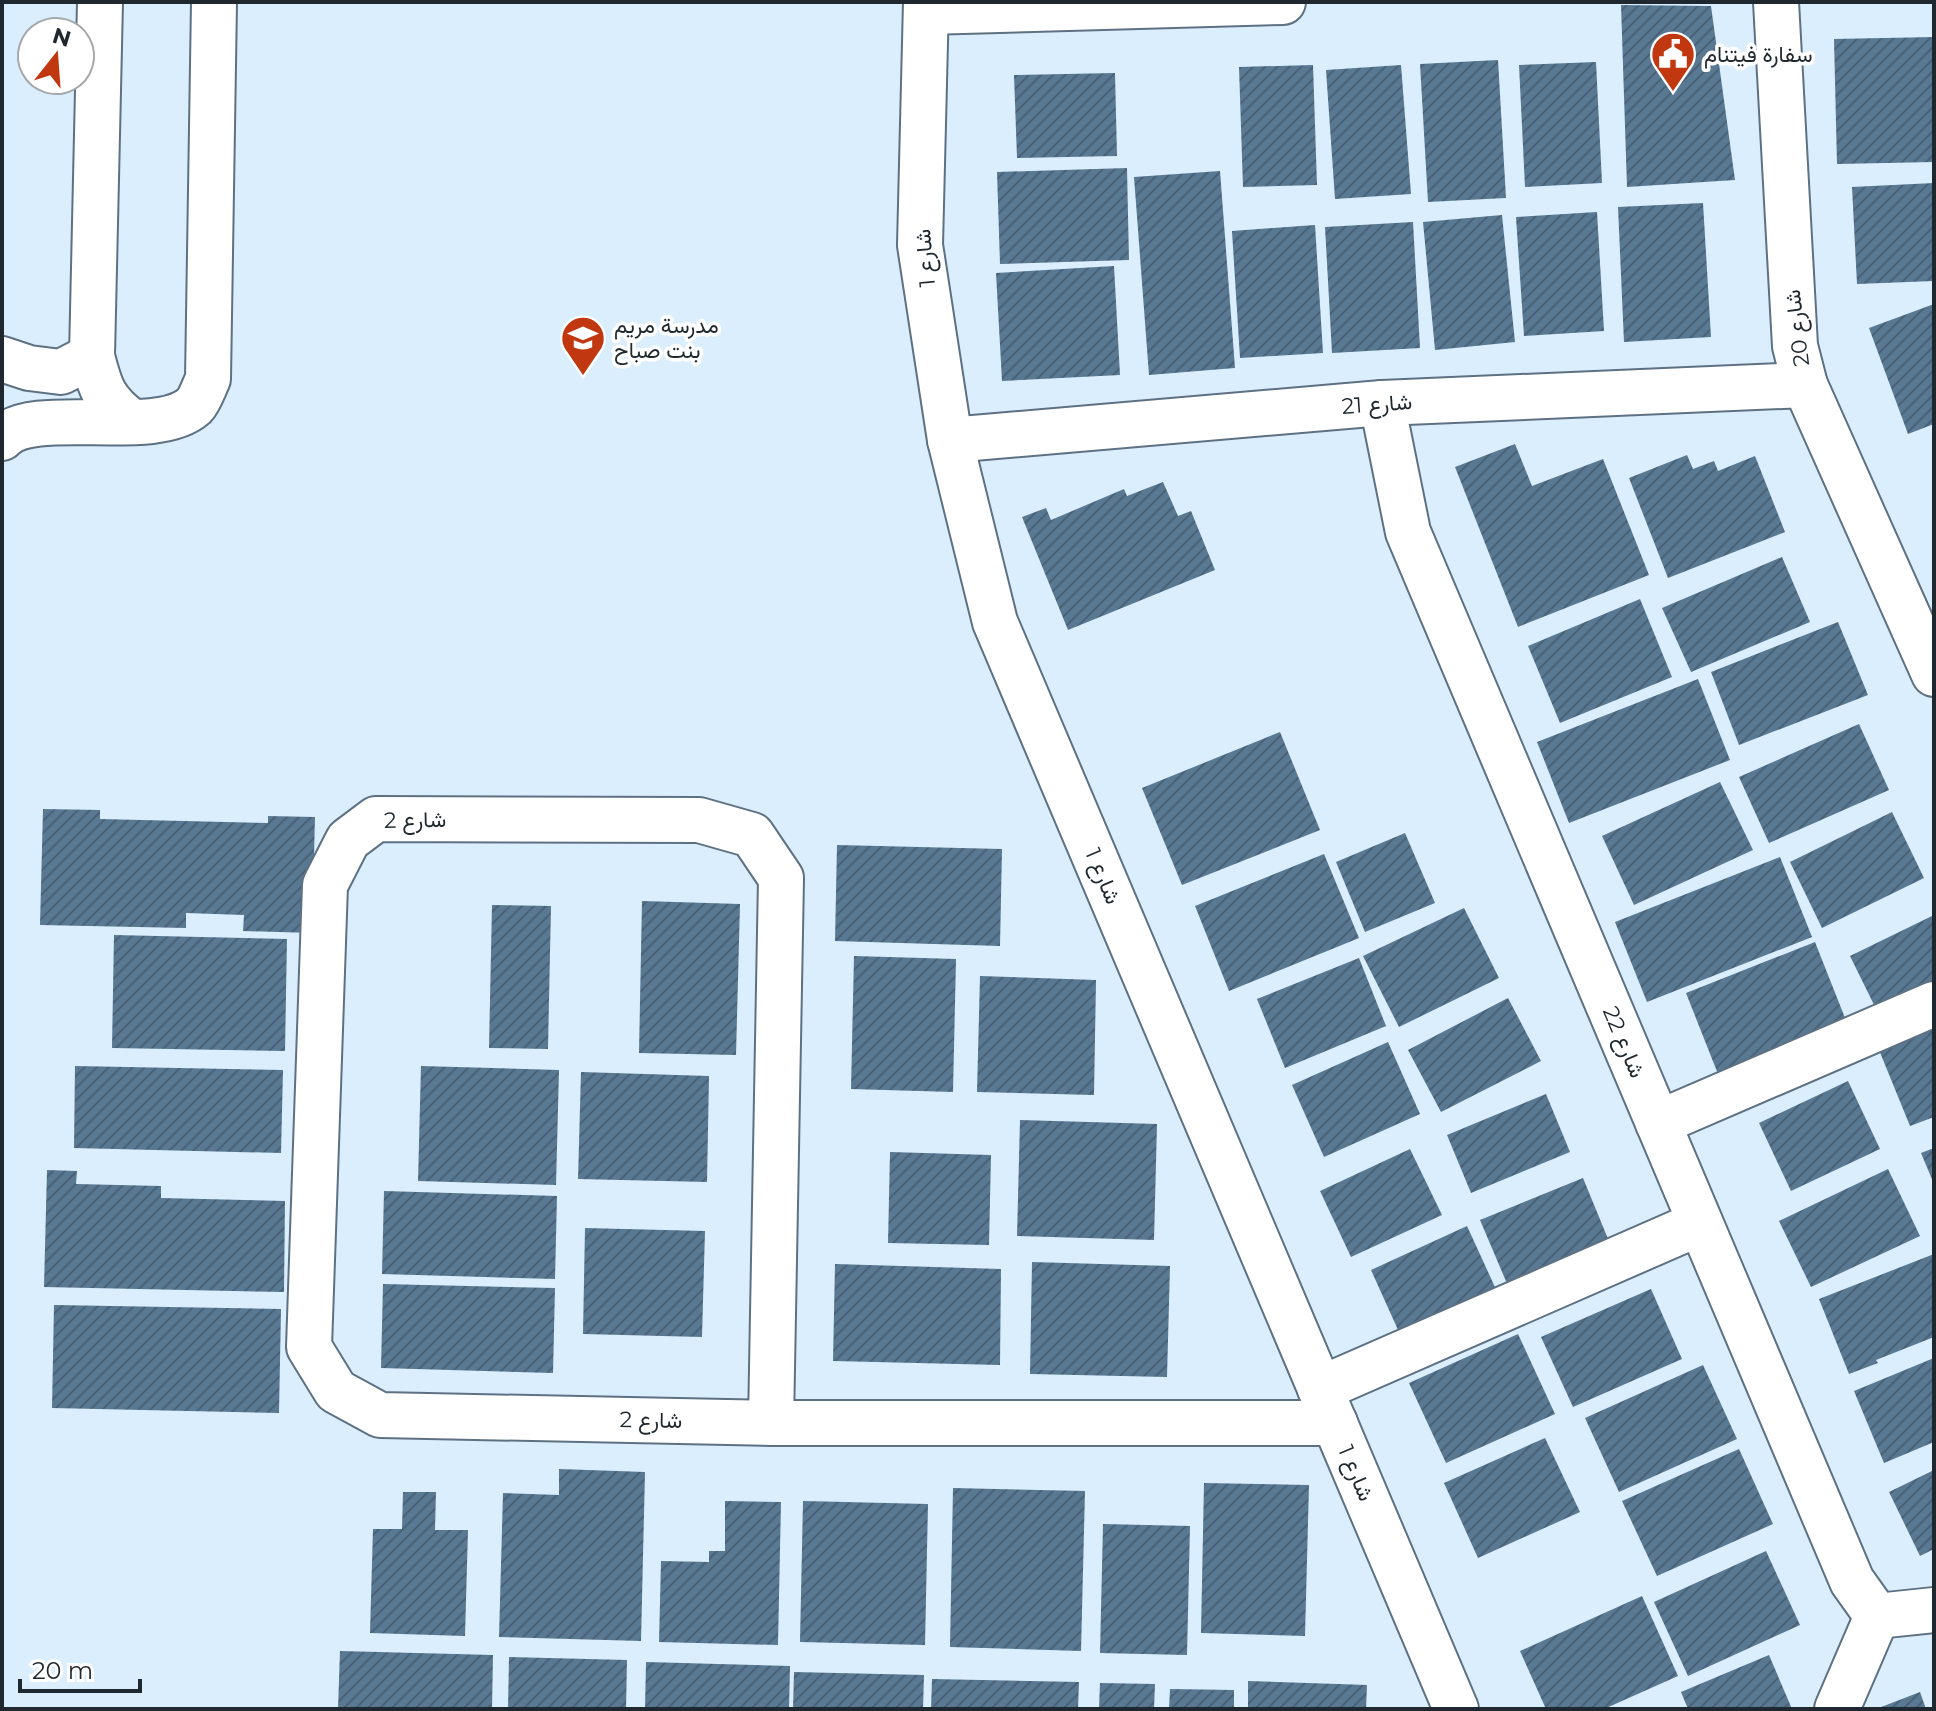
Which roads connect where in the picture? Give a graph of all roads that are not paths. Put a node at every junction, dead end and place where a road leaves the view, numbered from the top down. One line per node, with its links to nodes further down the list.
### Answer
1 (100, 2): 6 (street)
2 (214, 2): 10 (street)
3 (1283, 2): 5 (street)
4 (1776, 2): 8 (street, شارع 20)
5 (926, 7): 12 (street, شارع 1)
6 (92, 356): 7 (street); 10 (street)
7 (2, 359)
8 (1805, 385): 9 (street, شارع 21); 13 (street, شارع 20)
9 (1382, 403): 12 (street, شارع 21); 15 (street, شارع 22)
10 (131, 421): 11 (street)
11 (2, 438)
12 (950, 440): 17 (street, شارع 1)
13 (1934, 674)
14 (1934, 1004): 15 (street)
15 (1658, 1123): 16 (street, شارع 22)
16 (1700, 1223): 17 (street); 20 (street, شارع 22)
17 (1328, 1406): 18 (street, شارع 2); 21 (street, شارع 1)
18 (771, 1423): 18 (street, شارع 2)
19 (1934, 1610): 20 (street)
20 (1877, 1616): 22 (street)
21 (1456, 1709)
22 (1837, 1709)

